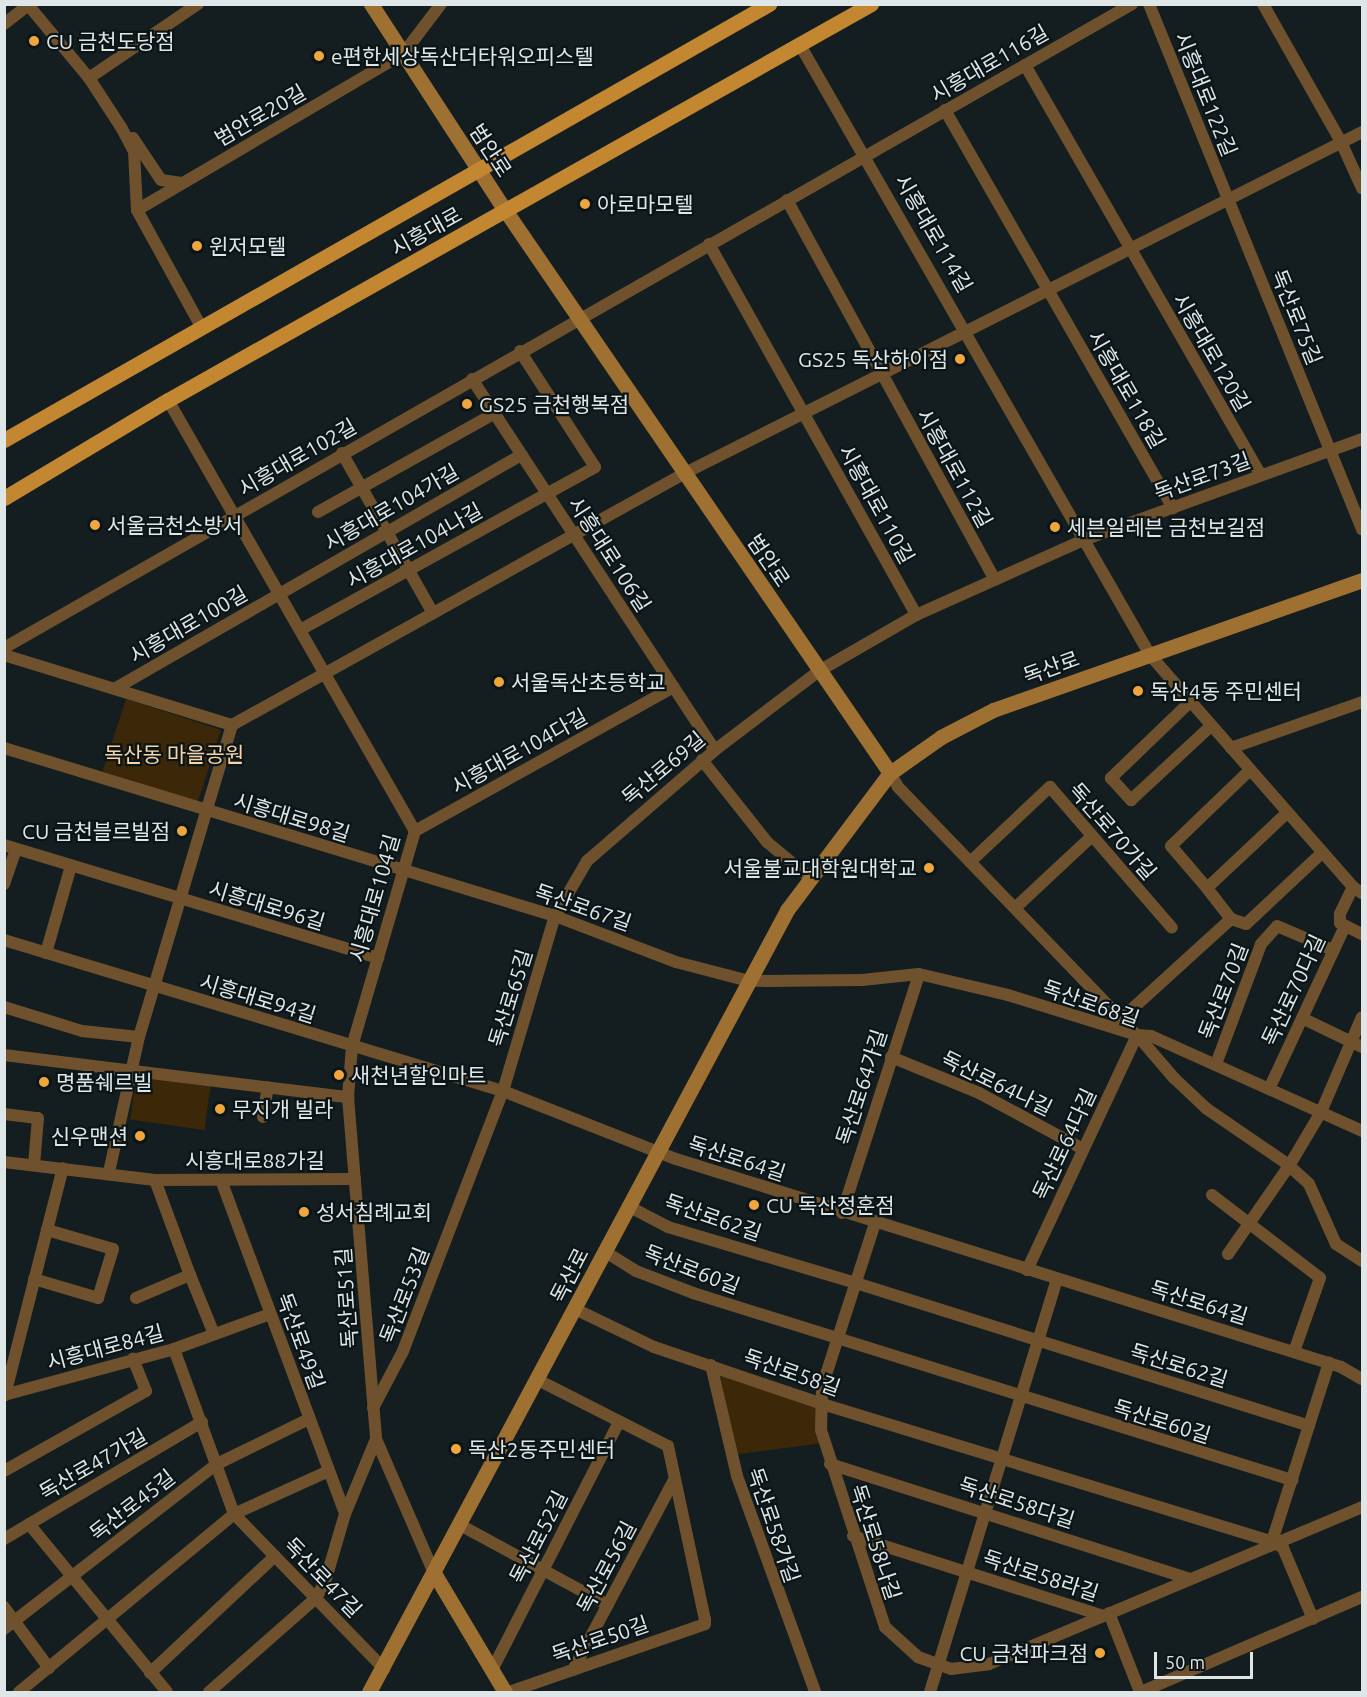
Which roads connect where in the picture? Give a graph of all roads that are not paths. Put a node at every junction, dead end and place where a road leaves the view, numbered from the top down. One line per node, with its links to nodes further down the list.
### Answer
1 (198, 4): 14 (street)
2 (371, 4): 12 (main road, 범안로)
3 (441, 4): 12 (street)
4 (769, 4): 20 (main road, 시흥대로)
5 (871, 4): 11 (main road, 시흥대로)
6 (1132, 4): 13 (street, 시흥대로116길)
7 (1149, 4): 23 (street, 시흥대로122길)
8 (1263, 4): 18 (street)
9 (29, 5): 10 (street); 14 (street)
10 (4, 24)
11 (800, 45): 19 (street, 시흥대로114길); 26 (main road, 시흥대로)
12 (403, 54): 20 (main road, 범안로); 21 (street, 범안로20길)
13 (1025, 65): 15 (street, 시흥대로116길); 28 (street, 시흥대로120길)
14 (89, 78): 16 (street)
15 (945, 110): 19 (street, 시흥대로116길); 29 (street, 시흥대로118길)
16 (121, 127): 21 (street); 25 (street)
17 (1362, 132): 18 (street)
18 (1341, 142): 22 (street); 23 (street)
19 (867, 155): 24 (street); 32 (street, 시흥대로114길)
20 (479, 170): 26 (main road, 범안로); 31 (main road, 시흥대로)
21 (183, 183): 25 (street, 범안로20길)
22 (1362, 188)
23 (1228, 199): 28 (street); 41 (street, 독산로75길)
24 (787, 200): 27 (street); 34 (street, 시흥대로112길)
25 (137, 210): 31 (street)
26 (505, 210): 30 (main road, 범안로); 36 (main road, 시흥대로)
27 (709, 244): 30 (street); 38 (street, 시흥대로110길)
28 (1131, 249): 29 (street); 45 (street, 시흥대로120길)
29 (1048, 290): 32 (street); 49 (street, 시흥대로118길)
30 (579, 318): 33 (street, 시흥대로102길); 44 (main road, 범안로)
31 (202, 328): 40 (main road, 시흥대로)
32 (967, 331): 34 (street); 55 (street)
33 (520, 351): 35 (street, 시흥대로102길); 47 (street, 시흥대로104나길)
34 (882, 374): 38 (street); 57 (street, 시흥대로112길)
35 (472, 379): 37 (street, 시흥대로106길); 42 (street, 시흥대로102길)
36 (168, 400): 48 (main road, 시흥대로); 51 (street, 시흥대로104길)
37 (495, 413): 43 (street, 시흥대로106길); 46 (street)
38 (804, 413): 44 (street); 61 (street, 시흥대로110길)
39 (1362, 439): 41 (street)
40 (4, 440)
41 (1330, 450): 45 (street, 독산로73길); 52 (street, 독산로75길)
42 (342, 453): 46 (street); 51 (street, 시흥대로102길)
43 (522, 455): 47 (street, 시흥대로106길); 53 (street, 시흥대로104가길)
44 (684, 473): 54 (street); 66 (main road, 범안로)
45 (1261, 476): 49 (street, 독산로73길)
46 (362, 488): 50 (street); 53 (street)
47 (547, 493): 54 (street, 시흥대로106길); 56 (street, 시흥대로104나길)
48 (4, 498)
49 (1173, 508): 55 (street, 독산로73길)
50 (318, 512)
51 (234, 515): 59 (street, 시흥대로104길); 63 (street, 시흥대로102길)
52 (1362, 529)
53 (387, 532): 56 (street); 59 (street, 시흥대로104가길)
54 (574, 534): 60 (street); 68 (street, 시흥대로106길)
55 (1086, 539): 57 (street, 독산로73길); 65 (street)
56 (409, 570): 60 (street); 62 (street, 시흥대로104나길)
57 (995, 580): 61 (street, 독산로73길)
58 (1362, 580): 65 (main road, 독산로)
59 (279, 594): 62 (street, 시흥대로104길); 69 (street, 시흥대로100길)
60 (433, 613): 67 (street)
61 (916, 615): 66 (street)
62 (300, 630): 67 (street, 시흥대로104길)
63 (4, 648)
64 (4, 655): 69 (street, 시흥대로100길)
65 (1150, 655): 70 (street); 79 (main road, 독산로)
66 (819, 670): 76 (street, 독산로69길); 79 (main road, 범안로)
67 (325, 674): 72 (street); 82 (street, 시흥대로104길)
68 (674, 687): 76 (street, 시흥대로106길); 82 (street, 시흥대로104다길)
69 (117, 688): 72 (street, 시흥대로100길)
70 (1190, 702): 73 (street); 73 (street)
71 (1362, 702): 75 (street)
72 (232, 725): 80 (street, 시흥대로98길)
73 (1211, 726): 75 (street)
74 (4, 748): 80 (street, 시흥대로98길)
75 (1231, 748): 78 (street)
76 (714, 750): 77 (street, 독산로69길)
77 (702, 760): 89 (street); 95 (street, 독산로69길)
78 (1250, 770): 81 (street); 91 (street)
79 (890, 773): 86 (street); 89 (main road, 독산로)
80 (205, 811): 88 (street, 시흥대로98길); 93 (street, 시흥대로96길)
81 (1287, 813): 85 (street); 91 (street)
82 (415, 831): 88 (street, 시흥대로104길)
83 (1092, 836): 86 (street, 독산로70가길); 94 (street); 98 (street, 독산로70가길)
84 (10, 847): 87 (street, 시흥대로96길); 90 (street)
85 (1322, 853): 92 (street); 96 (street)
86 (970, 862): 94 (street)
87 (71, 866): 93 (street, 시흥대로96길); 102 (street)
88 (403, 872): 95 (street, 독산로67길); 103 (street, 시흥대로104길)
89 (810, 878): 105 (main road, 독산로)
90 (4, 884)
91 (1206, 888): 96 (street)
92 (1358, 890): 97 (street)
93 (179, 898): 103 (street, 시흥대로96길); 106 (street)
94 (1015, 908): 110 (street)
95 (555, 916): 105 (street, 독산로67길); 121 (street, 독산로65길)
96 (1231, 919): 110 (street)
97 (1345, 926): 99 (street, 독산로70다길); 101 (street, 독산로70다길)
98 (1172, 928)
99 (1362, 934)
100 (4, 940): 102 (street, 시흥대로94길)
101 (1333, 950): 109 (street, 독산로70다길); 117 (street, 독산로70길)
102 (46, 953): 106 (street, 시흥대로94길)
103 (378, 958): 114 (street, 시흥대로104길)
104 (919, 974): 105 (street, 독산로68길); 111 (street, 독산로68길); 116 (street, 독산로64가길)
105 (749, 981): 128 (main road, 독산로)
106 (153, 987): 112 (street); 114 (street, 시흥대로94길)
107 (4, 1007): 112 (street)
108 (1362, 1017): 113 (street)
109 (1302, 1018): 113 (street); 120 (street, 독산로70다길)
110 (1121, 1019): 111 (street)
111 (1137, 1035): 117 (street, 독산로70길); 127 (street, 독산로64다길); 131 (street, 독산로68길)
112 (139, 1037): 118 (street)
113 (1357, 1045): 123 (street)
114 (352, 1046): 121 (street); 122 (street, 독산로51길)
115 (4, 1055): 118 (street)
116 (891, 1057): 127 (street, 독산로64나길); 139 (street, 독산로64가길)
117 (1216, 1064): 120 (street, 독산로70길)
118 (134, 1071): 119 (street); 133 (street)
119 (268, 1087): 122 (street); 125 (street)
120 (1269, 1089): 123 (street, 독산로70길)
121 (503, 1092): 128 (street); 167 (street, 독산로53길)
122 (348, 1097): 134 (street, 독산로51길)
123 (1321, 1112): 126 (street, 독산로70길); 131 (street)
124 (4, 1114): 130 (street)
125 (262, 1117)
126 (1362, 1131)
127 (1083, 1149): 146 (street, 독산로64다길)
128 (656, 1150): 138 (main road, 독산로); 139 (street, 독산로64길)
129 (4, 1162): 130 (street, 시흥대로88가길)
130 (34, 1165): 132 (street, 시흥대로88가길)
131 (1289, 1166): 141 (street); 145 (street, 독산로68길)
132 (63, 1168): 133 (street, 시흥대로88가길); 142 (street)
133 (109, 1172): 135 (street, 시흥대로88가길)
134 (355, 1179): 136 (street, 시흥대로88가길); 167 (street, 독산로51길)
135 (155, 1180): 136 (street, 시흥대로88가길); 147 (street, 시흥대로88가길)
136 (221, 1180): 153 (street, 독산로49길)
137 (1212, 1195): 141 (street)
138 (628, 1206): 143 (main road, 독산로); 150 (street, 독산로62길)
139 (842, 1213): 140 (street, 독산로64길)
140 (875, 1223): 146 (street, 독산로64길); 150 (street)
141 (1249, 1224): 144 (street); 158 (street)
142 (46, 1230): 148 (street); 148 (street)
143 (604, 1251): 152 (main road, 독산로); 155 (street, 독산로60길)
144 (1228, 1254)
145 (1362, 1261)
146 (1027, 1270): 149 (street, 독산로64길)
147 (190, 1275): 151 (street, 시흥대로84길); 154 (street)
148 (34, 1279): 164 (street)
149 (1057, 1279): 156 (street); 158 (street, 독산로64길)
150 (856, 1283): 155 (street); 156 (street, 독산로62길)
151 (136, 1298)
152 (575, 1309): 161 (street, 독산로58길); 163 (main road, 독산로)
153 (270, 1314): 154 (street, 시흥대로84길); 168 (street, 독산로49길)
154 (214, 1334): 157 (street, 시흥대로84길)
155 (838, 1340): 165 (street, 독산로60길); 166 (street)
156 (1038, 1341): 165 (street); 171 (street, 독산로62길)
157 (174, 1349): 159 (street, 시흥대로84길); 169 (street, 독산로47길)
158 (1294, 1352): 160 (street, 독산로64길)
159 (133, 1359): 164 (street, 시흥대로84길); 176 (street)
160 (1329, 1363): 162 (street, 독산로64길); 171 (street)
161 (711, 1365): 166 (street, 독산로58길); 215 (street, 독산로58가길)
162 (1362, 1379)
163 (538, 1380): 170 (street); 185 (main road, 독산로)
164 (5, 1395)
165 (1021, 1398): 173 (street); 178 (street, 독산로60길)
166 (819, 1403): 173 (street, 독산로58길); 175 (street, 독산로58나길)
167 (374, 1408): 172 (street, 독산로51길)
168 (309, 1419): 174 (street); 177 (street, 독산로49길)
169 (202, 1422): 174 (street, 독산로47길); 184 (street, 독산로47가길)
170 (619, 1422): 179 (street); 190 (street, 독산로52길)
171 (1309, 1426): 178 (street)
172 (376, 1439): 183 (street, 독산로51길); 192 (street, 독산로51길)
173 (1002, 1458): 181 (street); 188 (street, 독산로58길)
174 (217, 1464): 182 (street, 독산로47길); 193 (street, 독산로45길)
175 (830, 1464): 181 (street, 독산로58다길); 186 (street, 독산로58나길)
176 (4, 1471)
177 (328, 1471): 182 (street); 183 (street, 독산로49길)
178 (1292, 1480): 188 (street)
179 (673, 1482): 197 (street, 독산로56길); 208 (street, 독산로50길)
180 (1362, 1507): 188 (street)
181 (986, 1511): 191 (street, 독산로58라길); 194 (street, 독산로58다길)
182 (234, 1514): 189 (street, 독산로47길); 202 (street)
183 (345, 1514): 195 (street, 독산로51길)
184 (29, 1524): 187 (street, 독산로47가길); 193 (street)
185 (460, 1525): 190 (street); 192 (main road, 독산로)
186 (853, 1536): 191 (street, 독산로58라길); 204 (street, 독산로58나길)
187 (4, 1539)
188 (1276, 1543): 194 (street); 200 (street)
189 (275, 1556): 195 (street, 독산로47길); 209 (street)
190 (543, 1570): 197 (street); 207 (street, 독산로52길)
191 (967, 1571): 199 (street, 독산로58라길); 204 (street)
192 (434, 1573): 206 (main road, 독산로); 207 (main road, 독산로50길)
193 (70, 1577): 201 (street, 독산로45길); 202 (street)
194 (1190, 1579): 199 (street)
195 (316, 1598): 206 (street, 독산로47길); 212 (street)
196 (1362, 1598): 200 (street)
197 (608, 1605): 208 (street, 독산로56길)
198 (4, 1607): 201 (street)
199 (1106, 1614): 204 (street); 217 (street)
200 (1313, 1619): 217 (street)
201 (15, 1621): 203 (street, 독산로45길); 205 (street)
202 (105, 1622): 205 (street); 209 (street)
203 (4, 1629)
204 (937, 1667): 216 (street)
205 (50, 1668): 210 (street)
206 (384, 1669): 213 (main road, 독산로)
207 (492, 1670): 214 (main road, 독산로50길)
208 (573, 1670): 214 (street, 독산로50길)
209 (150, 1673): 211 (street)
210 (19, 1692)
211 (167, 1692)
212 (209, 1692)
213 (369, 1692)
214 (507, 1692)
215 (815, 1692)
216 (930, 1692)
217 (1141, 1692)

